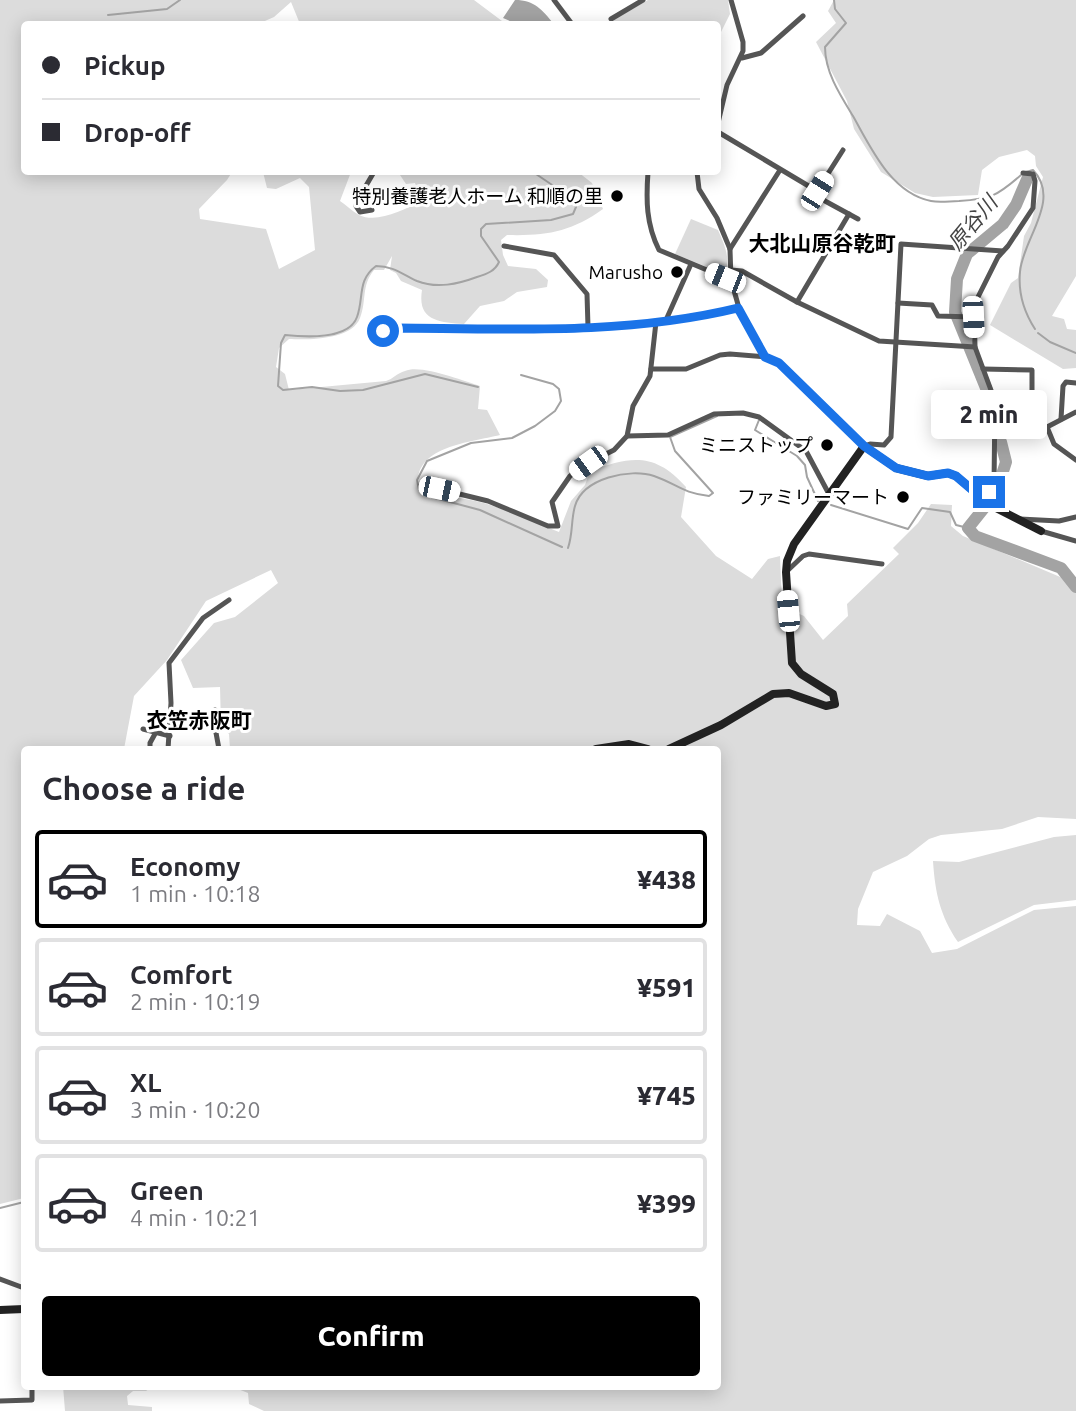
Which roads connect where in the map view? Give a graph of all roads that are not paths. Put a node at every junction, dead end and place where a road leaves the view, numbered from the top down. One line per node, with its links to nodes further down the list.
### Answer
1 (554, 0): 6 (street)
2 (643, 0): 5 (street)
3 (731, 0): 7 (street)
4 (803, 16): 7 (street)
5 (611, 19)
6 (570, 21)
7 (741, 58): 8 (street)
8 (721, 110)
9 (721, 134): 11 (street)
10 (843, 150): 16 (street)
11 (780, 170): 16 (street); 21 (street)
12 (1023, 173): 22 (street)
13 (372, 175): 17 (street)
14 (648, 175): 23 (street)
15 (697, 175): 21 (street)
16 (817, 191): 18 (street)
17 (372, 210)
18 (849, 214): 19 (street); 26 (street)
19 (858, 219)
20 (504, 246): 32 (street)
21 (730, 249): 24 (street)
22 (1003, 251): 27 (street); 29 (street)
23 (691, 264): 25 (street); 30 (street)
24 (732, 270): 25 (street); 26 (street)
25 (731, 280): 28 (street)
26 (797, 302): 34 (street)
27 (898, 303): 29 (street); 34 (street)
28 (738, 308): 30 (street); 36 (street)
29 (973, 317): 35 (street)
30 (666, 320): 31 (street)
31 (656, 322): 32 (street); 37 (street)
32 (589, 327): 33 (street)
33 (374, 336)
34 (896, 343): 35 (street); 48 (street)
35 (975, 347): 38 (street)
36 (765, 357): 37 (street); 48 (street)
37 (651, 369): 47 (street)
38 (983, 369): 40 (street); 41 (street)
39 (1076, 383): 44 (street)
40 (995, 401): 41 (street); 45 (street)
41 (1032, 401): 42 (street)
42 (1032, 412)
43 (1076, 412): 44 (street)
44 (1061, 419): 46 (street)
45 (995, 427): 46 (street); 52 (street)
46 (1048, 427): 49 (street)
47 (626, 436): 50 (street); 51 (street)
48 (864, 446): 51 (street); 52 (street)
49 (1076, 460)
50 (439, 489)
51 (830, 496): 58 (street)
52 (986, 502): 54 (street)
53 (1076, 517): 54 (street)
54 (1015, 519): 55 (street)
55 (1041, 531): 56 (street)
56 (1076, 541)
57 (882, 564): 58 (street)
58 (786, 572): 69 (street)
59 (229, 600): 63 (street)
60 (215, 710): 66 (street)
61 (143, 729): 62 (street)
62 (156, 732): 63 (street); 64 (street)
63 (170, 736): 65 (street)
64 (150, 746)
65 (168, 746)
66 (218, 746)
67 (616, 746): 68 (street)
68 (637, 746)
69 (676, 746)
70 (0, 1279): 71 (street)
71 (21, 1286)
72 (21, 1309): 73 (street)
73 (0, 1310)
74 (32, 1390): 76 (street)
75 (0, 1401): 76 (street)
76 (21, 1401): 77 (street)
77 (21, 1411)

